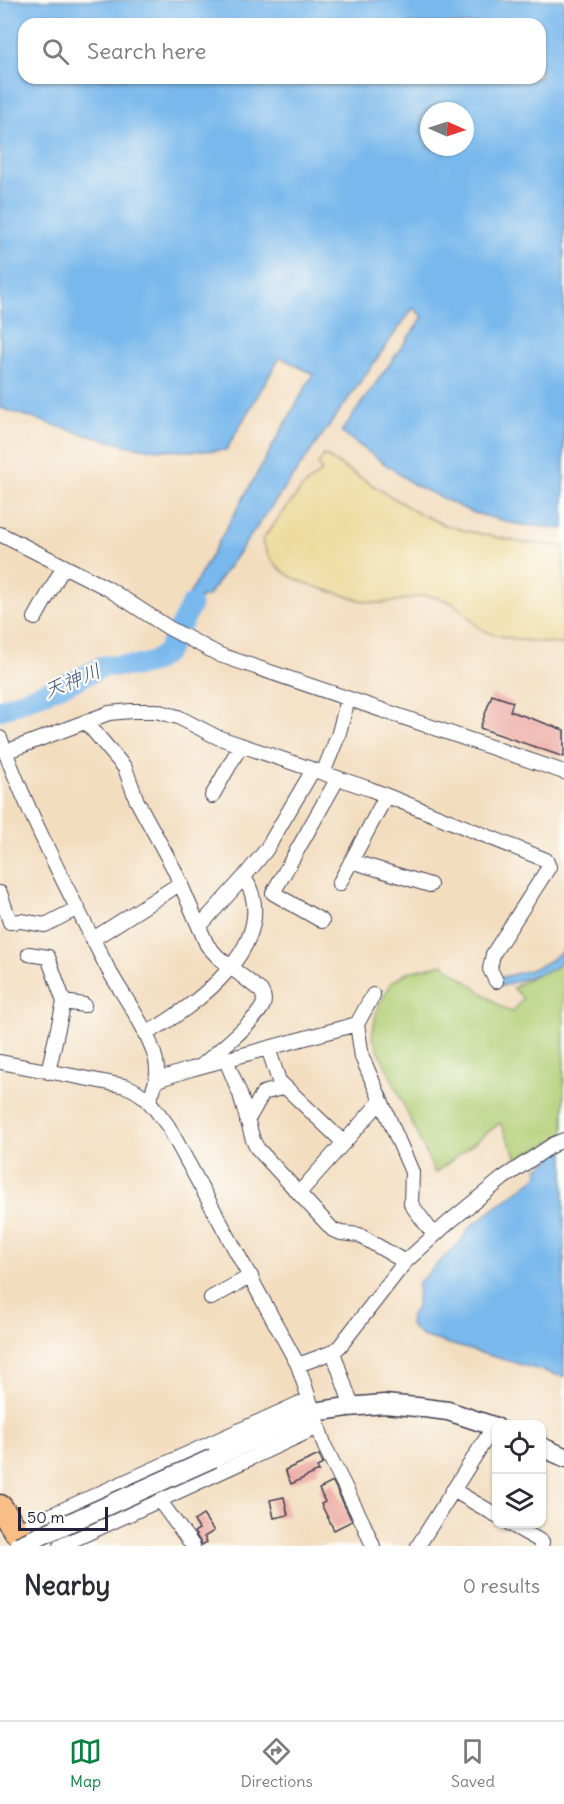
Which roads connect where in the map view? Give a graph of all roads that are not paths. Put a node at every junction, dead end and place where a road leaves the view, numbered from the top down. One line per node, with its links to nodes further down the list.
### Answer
1 (0, 534): 2 (street)
2 (64, 566): 3 (street); 4 (street)
3 (35, 618)
4 (348, 699): 9 (street); 10 (street)
5 (86, 722): 7 (street); 8 (street); 16 (street)
6 (0, 738): 8 (street)
7 (241, 745): 9 (street); 12 (street)
8 (5, 752): 20 (street)
9 (318, 771): 11 (street); 15 (street)
10 (564, 772)
11 (338, 778): 13 (street); 21 (street)
12 (212, 796)
13 (386, 796): 14 (street); 26 (street)
14 (351, 861): 17 (street); 18 (street)
15 (244, 877): 22 (street); 25 (street)
16 (181, 883): 22 (street); 23 (street)
17 (339, 884)
18 (430, 885)
19 (0, 893): 20 (street)
20 (78, 908): 23 (street)
21 (322, 921)
22 (199, 927): 25 (street)
23 (93, 939): 31 (street)
24 (29, 954): 28 (street)
25 (231, 968): 31 (street); 35 (street)
26 (496, 981)
27 (373, 995): 30 (street)
28 (64, 1002): 29 (street); 36 (street)
29 (84, 1005)
30 (357, 1024): 32 (street); 40 (street)
31 (145, 1034): 37 (street)
32 (268, 1048): 33 (street); 38 (street)
33 (226, 1060): 35 (street); 41 (street)
34 (0, 1062): 36 (street)
35 (201, 1066): 37 (street)
36 (48, 1072): 39 (street)
37 (157, 1080): 39 (street)
38 (285, 1087): 41 (street); 43 (street)
39 (149, 1100): 47 (street)
40 (381, 1101): 43 (street); 45 (street)
41 (248, 1120): 44 (street)
42 (564, 1140): 45 (street)
43 (344, 1143): 44 (street)
44 (299, 1193): 46 (street)
45 (434, 1235): 46 (street)
46 (405, 1262): 49 (street)
47 (250, 1276): 48 (street); 50 (street)
48 (211, 1298)
49 (333, 1352): 50 (street); 51 (street)
50 (298, 1365): 52 (street)
51 (352, 1407): 52 (street); 53 (street)
52 (313, 1413): 58 (street); 62 (street); 62 (street, bridge); 65 (street)
53 (492, 1426)
54 (492, 1432): 57 (street)
55 (546, 1449): 56 (street)
56 (564, 1457)
57 (453, 1490): 60 (street); 66 (street)
58 (159, 1500): 63 (street); 64 (street)
59 (0, 1507): 62 (highway)
60 (492, 1513)
61 (517, 1528): 67 (street)
62 (21, 1541)
63 (60, 1546)
64 (193, 1546)
65 (373, 1546)
66 (418, 1546)
67 (541, 1546)

